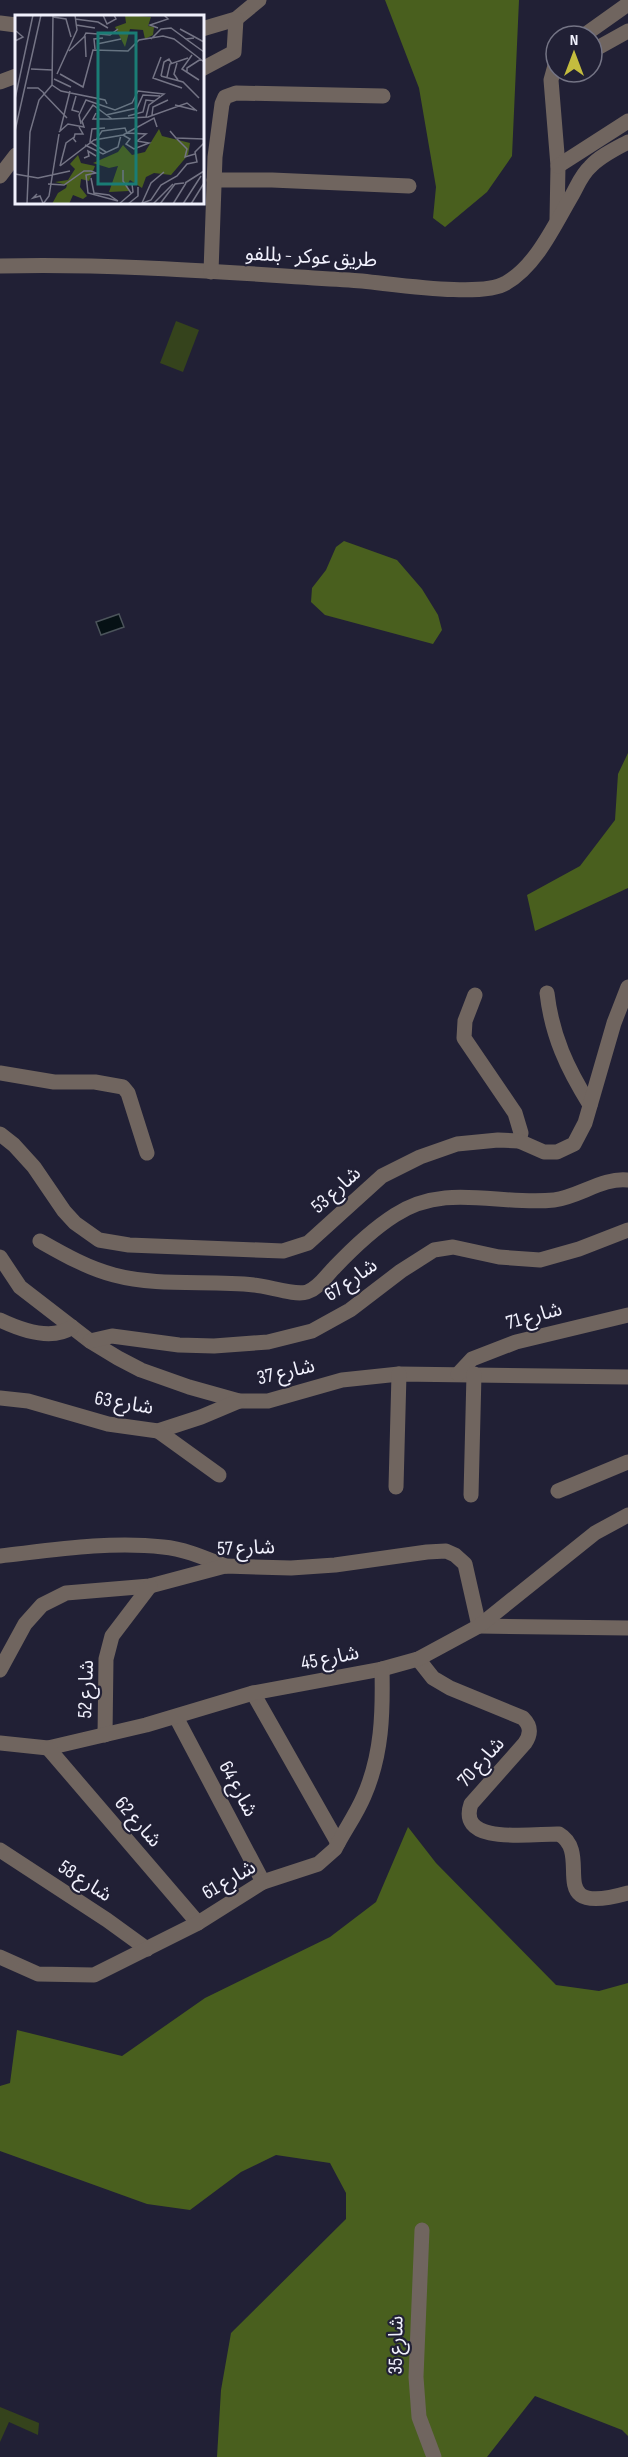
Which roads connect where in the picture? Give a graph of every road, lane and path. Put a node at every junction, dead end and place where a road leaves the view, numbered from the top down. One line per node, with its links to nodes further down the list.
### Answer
1 (259, 0): 3 (street)
2 (628, 4): 5 (street)
3 (236, 19): 7 (street); 10 (street)
4 (0, 23): 6 (street)
5 (600, 24)
6 (15, 25)
7 (204, 28)
8 (628, 31): 9 (street)
9 (604, 44)
10 (204, 68)
11 (15, 76): 12 (street)
12 (0, 82)
13 (555, 84): 19 (street)
14 (383, 96): 18 (street)
15 (628, 121): 19 (street)
16 (628, 142): 23 (street, طريق عوكر - بللفو)
17 (15, 156): 20 (street)
18 (209, 157): 21 (street)
19 (558, 166): 23 (street)
20 (0, 176)
21 (214, 180): 22 (street); 25 (street)
22 (409, 186)
23 (556, 222): 25 (street, طريق عوكر - بللفو)
24 (0, 266): 25 (street, طريق عوكر - بللفو)
25 (211, 272)
26 (628, 987): 30 (street, شارع 53)
27 (547, 993): 30 (street)
28 (475, 995): 32 (street)
29 (0, 1073): 33 (street)
30 (590, 1105): 32 (street, شارع 53)
31 (0, 1134): 32 (street, شارع 53)
32 (519, 1141)
33 (147, 1153)
34 (628, 1180): 36 (street)
35 (628, 1230): 41 (street, شارع 67)
36 (40, 1241)
37 (0, 1257): 40 (street, شارع 37)
38 (628, 1315): 43 (street, شارع 71)
39 (0, 1320): 40 (street)
40 (72, 1327): 41 (street, شارع 37)
41 (90, 1341): 47 (street, شارع 37)
42 (399, 1374): 43 (street, شارع 37); 47 (street, شارع 37); 51 (street)
43 (458, 1374): 44 (street, شارع 37)
44 (474, 1374): 45 (street, شارع 37); 53 (street)
45 (628, 1377)
46 (0, 1398): 48 (street, شارع 63)
47 (239, 1401): 48 (street, شارع 63)
48 (158, 1431): 50 (street)
49 (628, 1462): 52 (street)
50 (219, 1474)
51 (396, 1487)
52 (558, 1491)
53 (471, 1495)
54 (628, 1515): 58 (street, شارع 45)
55 (0, 1556): 56 (street)
56 (225, 1566): 57 (street, شارع 57); 58 (street, شارع 57)
57 (150, 1586): 62 (street, شارع 57); 65 (street, شارع 52)
58 (479, 1626): 59 (street); 60 (street, شارع 45)
59 (628, 1628)
60 (418, 1659): 61 (street, شارع 45); 71 (street, شارع 70)
61 (382, 1669): 63 (street, شارع 45); 68 (street, شارع 61)
62 (0, 1670)
63 (253, 1693): 64 (street, شارع 45); 68 (street)
64 (176, 1717): 65 (street, شارع 45); 70 (street, شارع 64)
65 (105, 1735): 67 (street, شارع 45)
66 (0, 1743): 67 (street, شارع 45)
67 (48, 1748): 72 (street, شارع 62)
68 (338, 1843): 70 (street, شارع 61)
69 (0, 1850): 73 (street, شارع 58)
70 (263, 1882): 72 (street, شارع 61)
71 (628, 1893)
72 (198, 1923): 73 (street, شارع 61)
73 (147, 1949): 74 (street, شارع 61)
74 (0, 1957)
75 (422, 2230): 76 (street, شارع 35)
76 (434, 2457)

